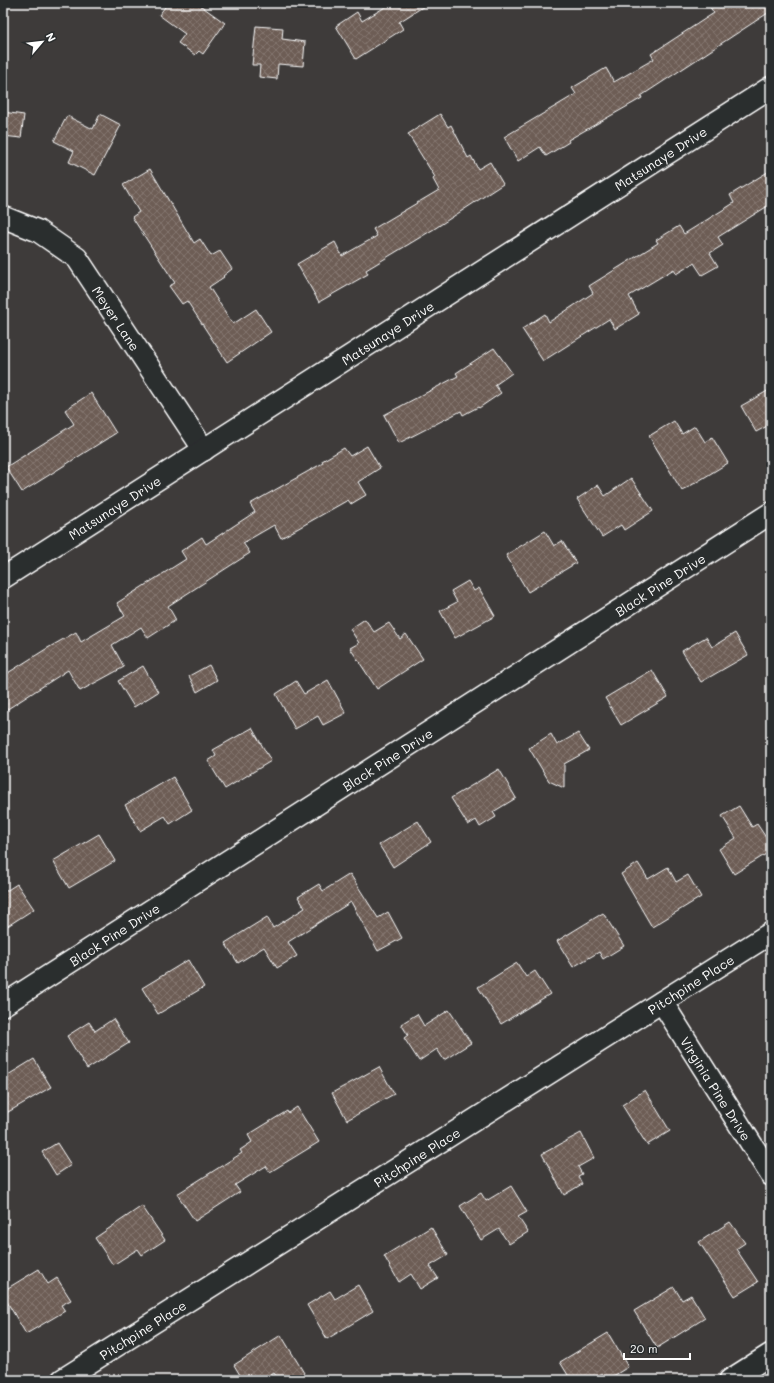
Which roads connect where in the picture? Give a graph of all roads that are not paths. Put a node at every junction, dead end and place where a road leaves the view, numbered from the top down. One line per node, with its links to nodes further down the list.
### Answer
1 (771, 86): 3 (street, Matsunaye Drive)
2 (3, 217): 3 (street, Meyer Lane)
3 (204, 450): 5 (street, Matsunaye Drive)
4 (771, 513): 8 (street, Black Pine Drive)
5 (3, 578)
6 (771, 933): 7 (street, Pitchpine Place)
7 (662, 1002): 9 (street, Virginia Pine Drive); 11 (street, Pitchpine Place)
8 (3, 1004)
9 (771, 1175)
10 (771, 1354): 12 (street)
11 (62, 1380)
12 (730, 1380)

